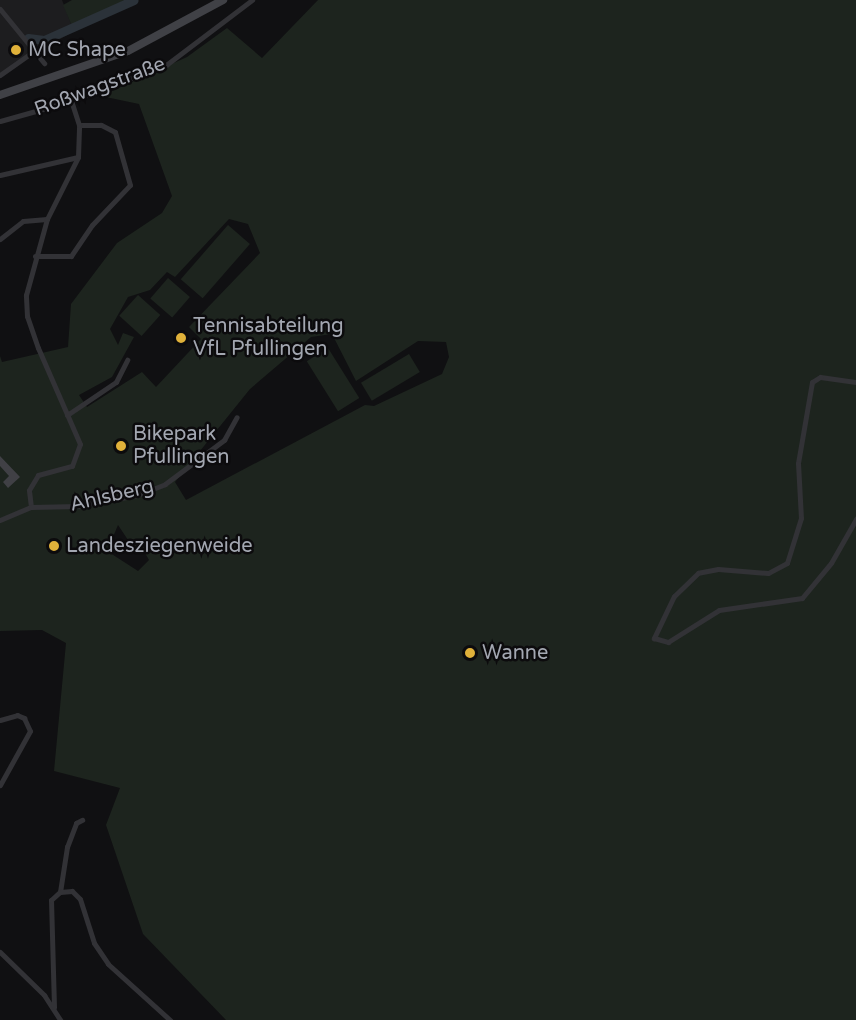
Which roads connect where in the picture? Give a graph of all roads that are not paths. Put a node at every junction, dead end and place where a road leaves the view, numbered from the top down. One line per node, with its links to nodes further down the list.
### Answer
1 (223, 0): 7 (main road)
2 (252, 0): 8 (street, Roßwagstraße)
3 (0, 9): 4 (street)
4 (34, 51): 5 (street); 6 (street)
5 (44, 63)
6 (0, 75)
7 (0, 95)
8 (71, 101): 9 (street, Roßwagstraße); 10 (street)
9 (0, 121)
10 (79, 125): 11 (street); 15 (street)
11 (78, 157): 12 (street); 13 (street)
12 (0, 175)
13 (47, 219): 14 (street); 15 (street)
14 (0, 238)
15 (35, 256): 18 (street)
16 (127, 360): 18 (street)
17 (856, 382): 21 (street)
18 (67, 415): 20 (street)
19 (237, 417): 20 (street, Ahlsberg)
20 (31, 507): 22 (street)
21 (856, 519)
22 (0, 520)
23 (0, 720): 24 (street)
24 (0, 785)
25 (82, 820): 26 (street)
26 (60, 892): 28 (street); 30 (street)
27 (0, 952): 28 (street)
28 (54, 1007): 29 (street)
29 (60, 1020)
30 (170, 1020)

